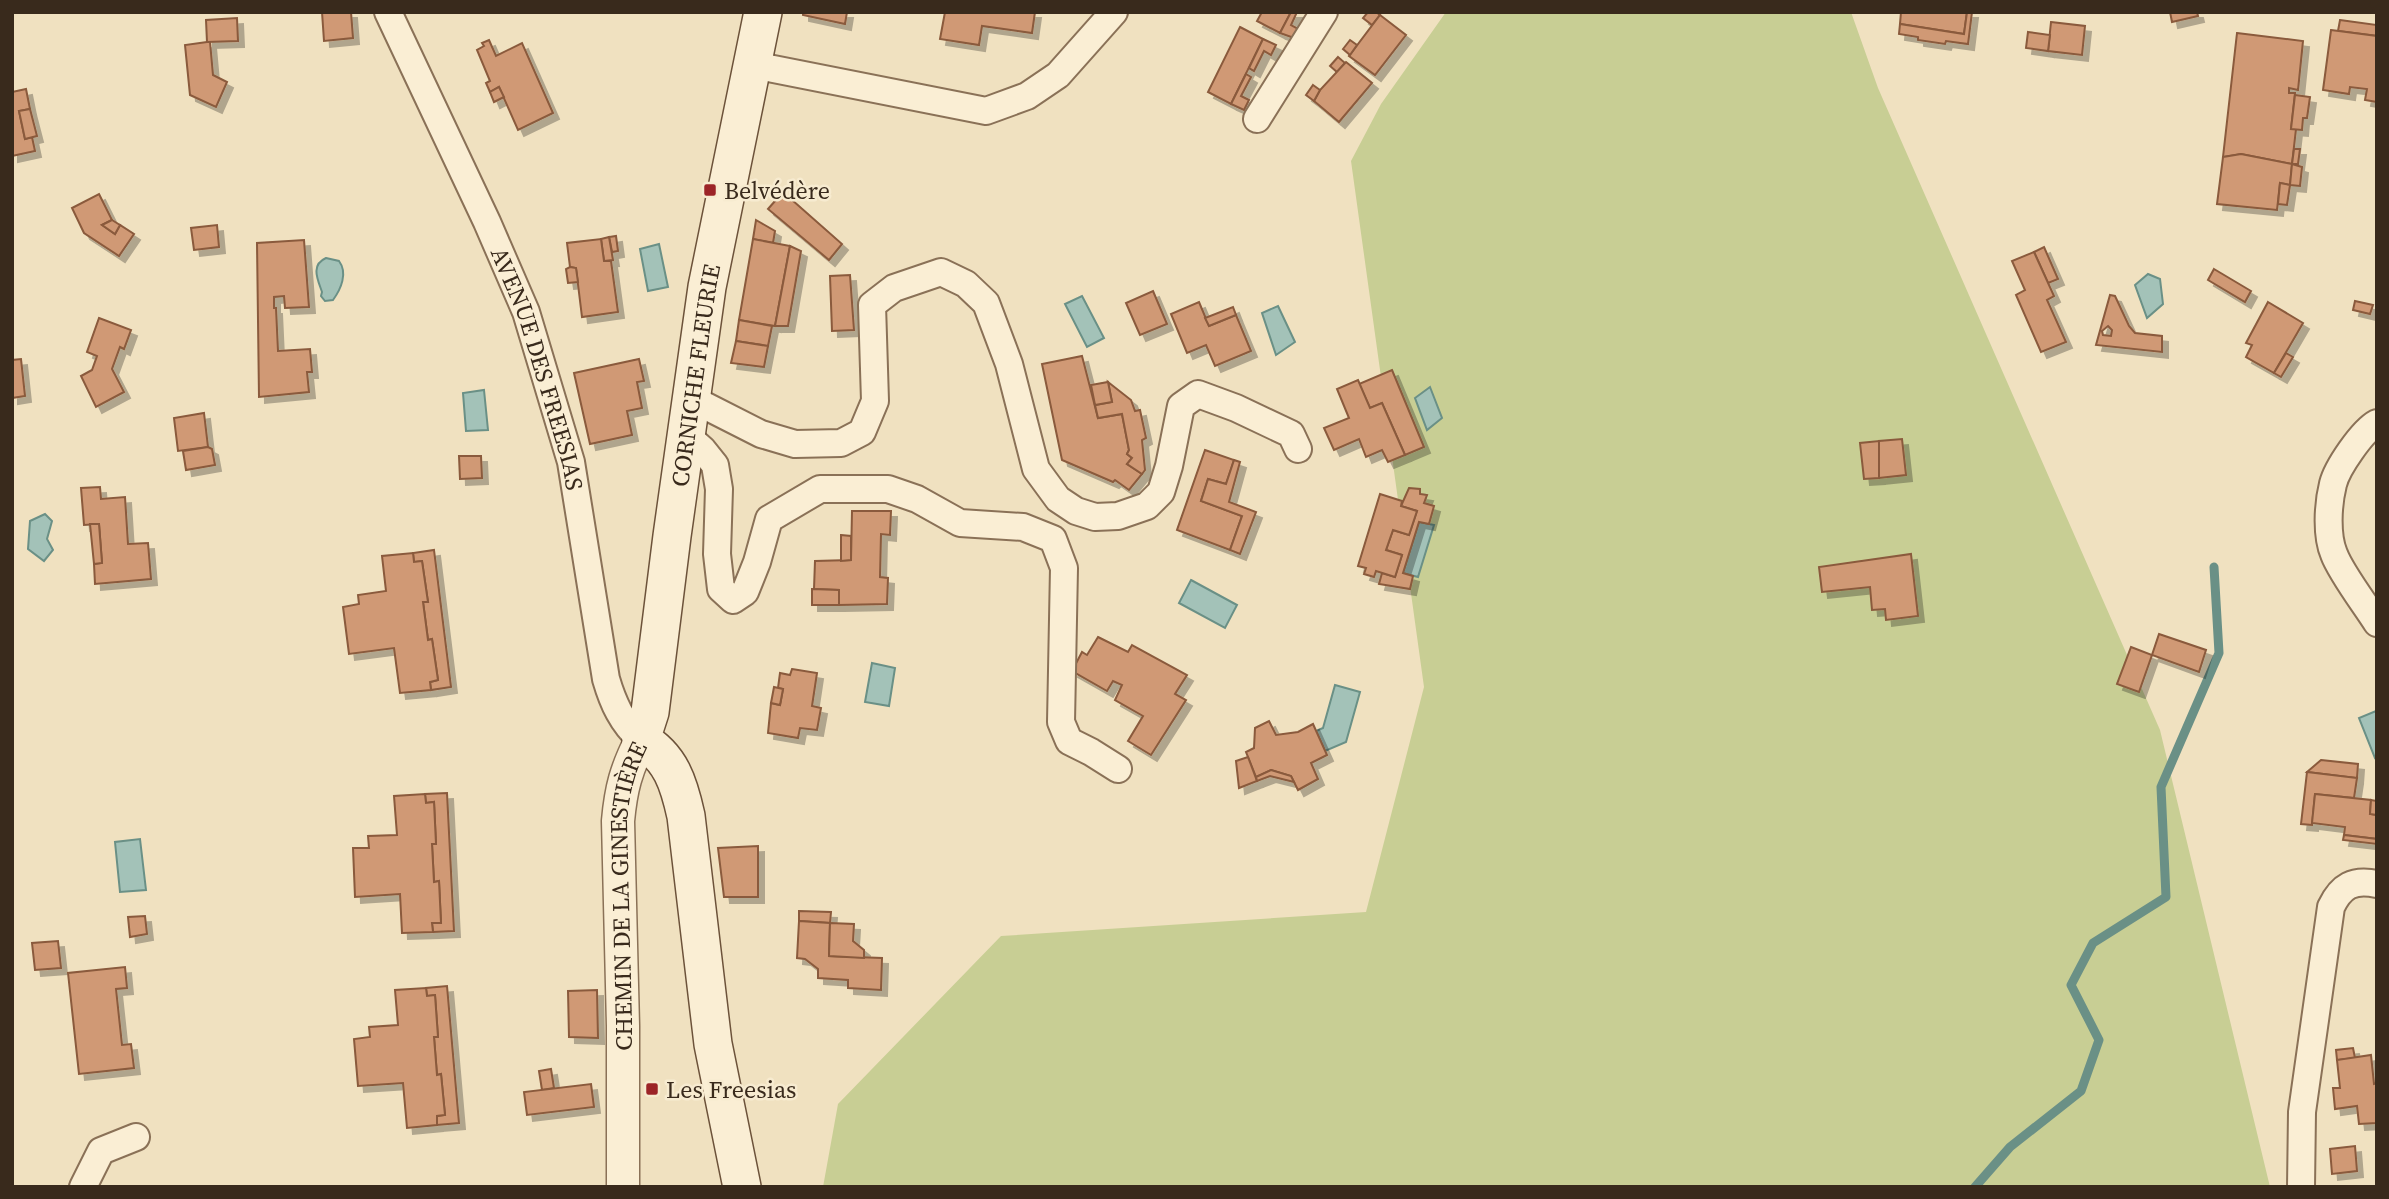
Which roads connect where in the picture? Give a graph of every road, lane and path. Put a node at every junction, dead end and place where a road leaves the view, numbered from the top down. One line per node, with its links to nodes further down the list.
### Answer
1 (388, 12): 12 (street, AVENUE DES FREESIAS)
2 (764, 12): 5 (main road, CORNICHE FLEURIE)
3 (1114, 12): 5 (street)
4 (1324, 12): 6 (street)
5 (753, 65): 7 (main road, CORNICHE FLEURIE)
6 (1257, 119)
7 (690, 398): 9 (main road, CORNICHE FLEURIE); 10 (street)
8 (2377, 423): 11 (street)
9 (685, 434): 12 (main road, CORNICHE FLEURIE); 13 (street)
10 (1298, 449)
11 (2377, 623)
12 (641, 740): 17 (street, CHEMIN DE LA GINESTIÈRE); 18 (main road, CHEMIN DE LA GINESTIÈRE)
13 (1118, 769)
14 (2377, 884): 19 (street)
15 (136, 1138): 16 (street)
16 (83, 1187)
17 (623, 1187)
18 (742, 1187)
19 (2301, 1187)

